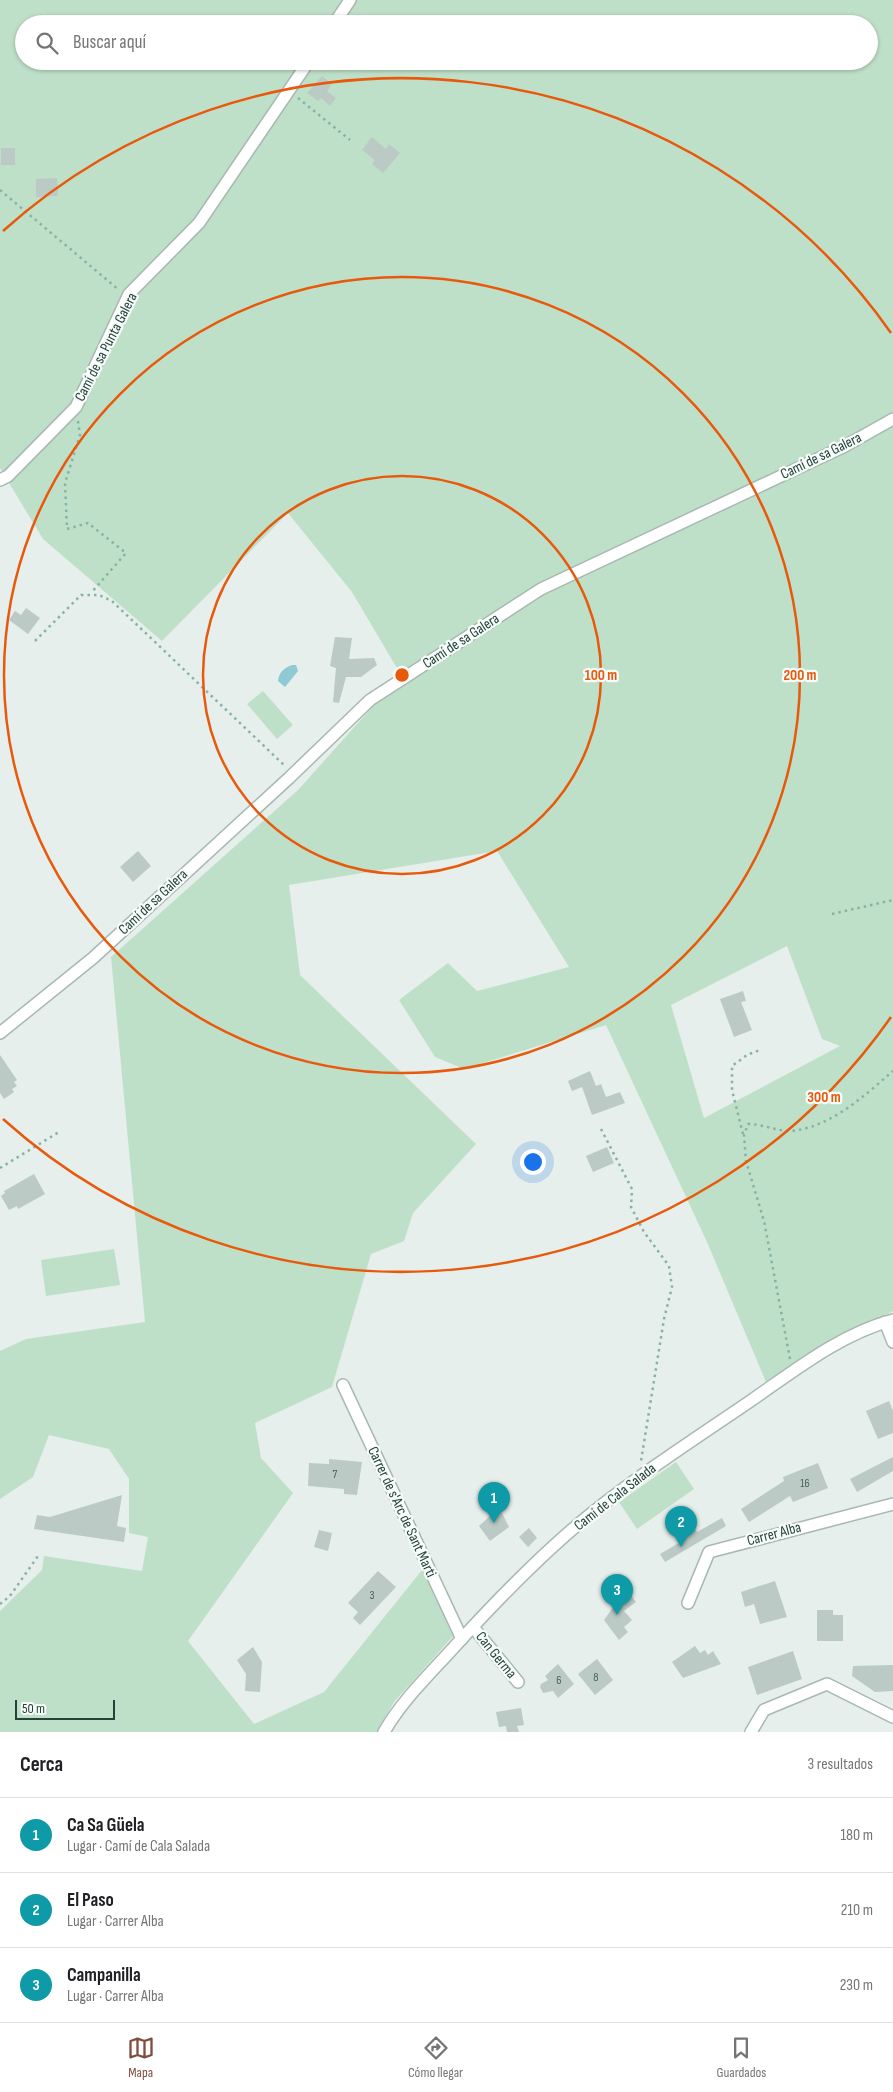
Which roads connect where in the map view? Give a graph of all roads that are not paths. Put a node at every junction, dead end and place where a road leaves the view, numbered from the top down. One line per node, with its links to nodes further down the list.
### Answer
1 (350, 0): 2 (street)
2 (340, 15)
3 (303, 70): 5 (street, Camí de sa Punta Galera)
4 (893, 419): 6 (street, Camí de sa Galera)
5 (0, 480)
6 (0, 1033)
7 (889, 1321): 8 (street); 12 (street, Camí de Cala Salada)
8 (893, 1342)
9 (342, 1385): 13 (street, Carrer de s'Arc de Sant Marti)
10 (893, 1504): 11 (street, Carrer Alba)
11 (688, 1603)
12 (473, 1627): 13 (street, Camí de Cala Salada); 14 (street, Can Germa)
13 (462, 1639): 16 (street, Camí de Cala Salada)
14 (518, 1682)
15 (893, 1717): 17 (street)
16 (384, 1732)
17 (751, 1732)

